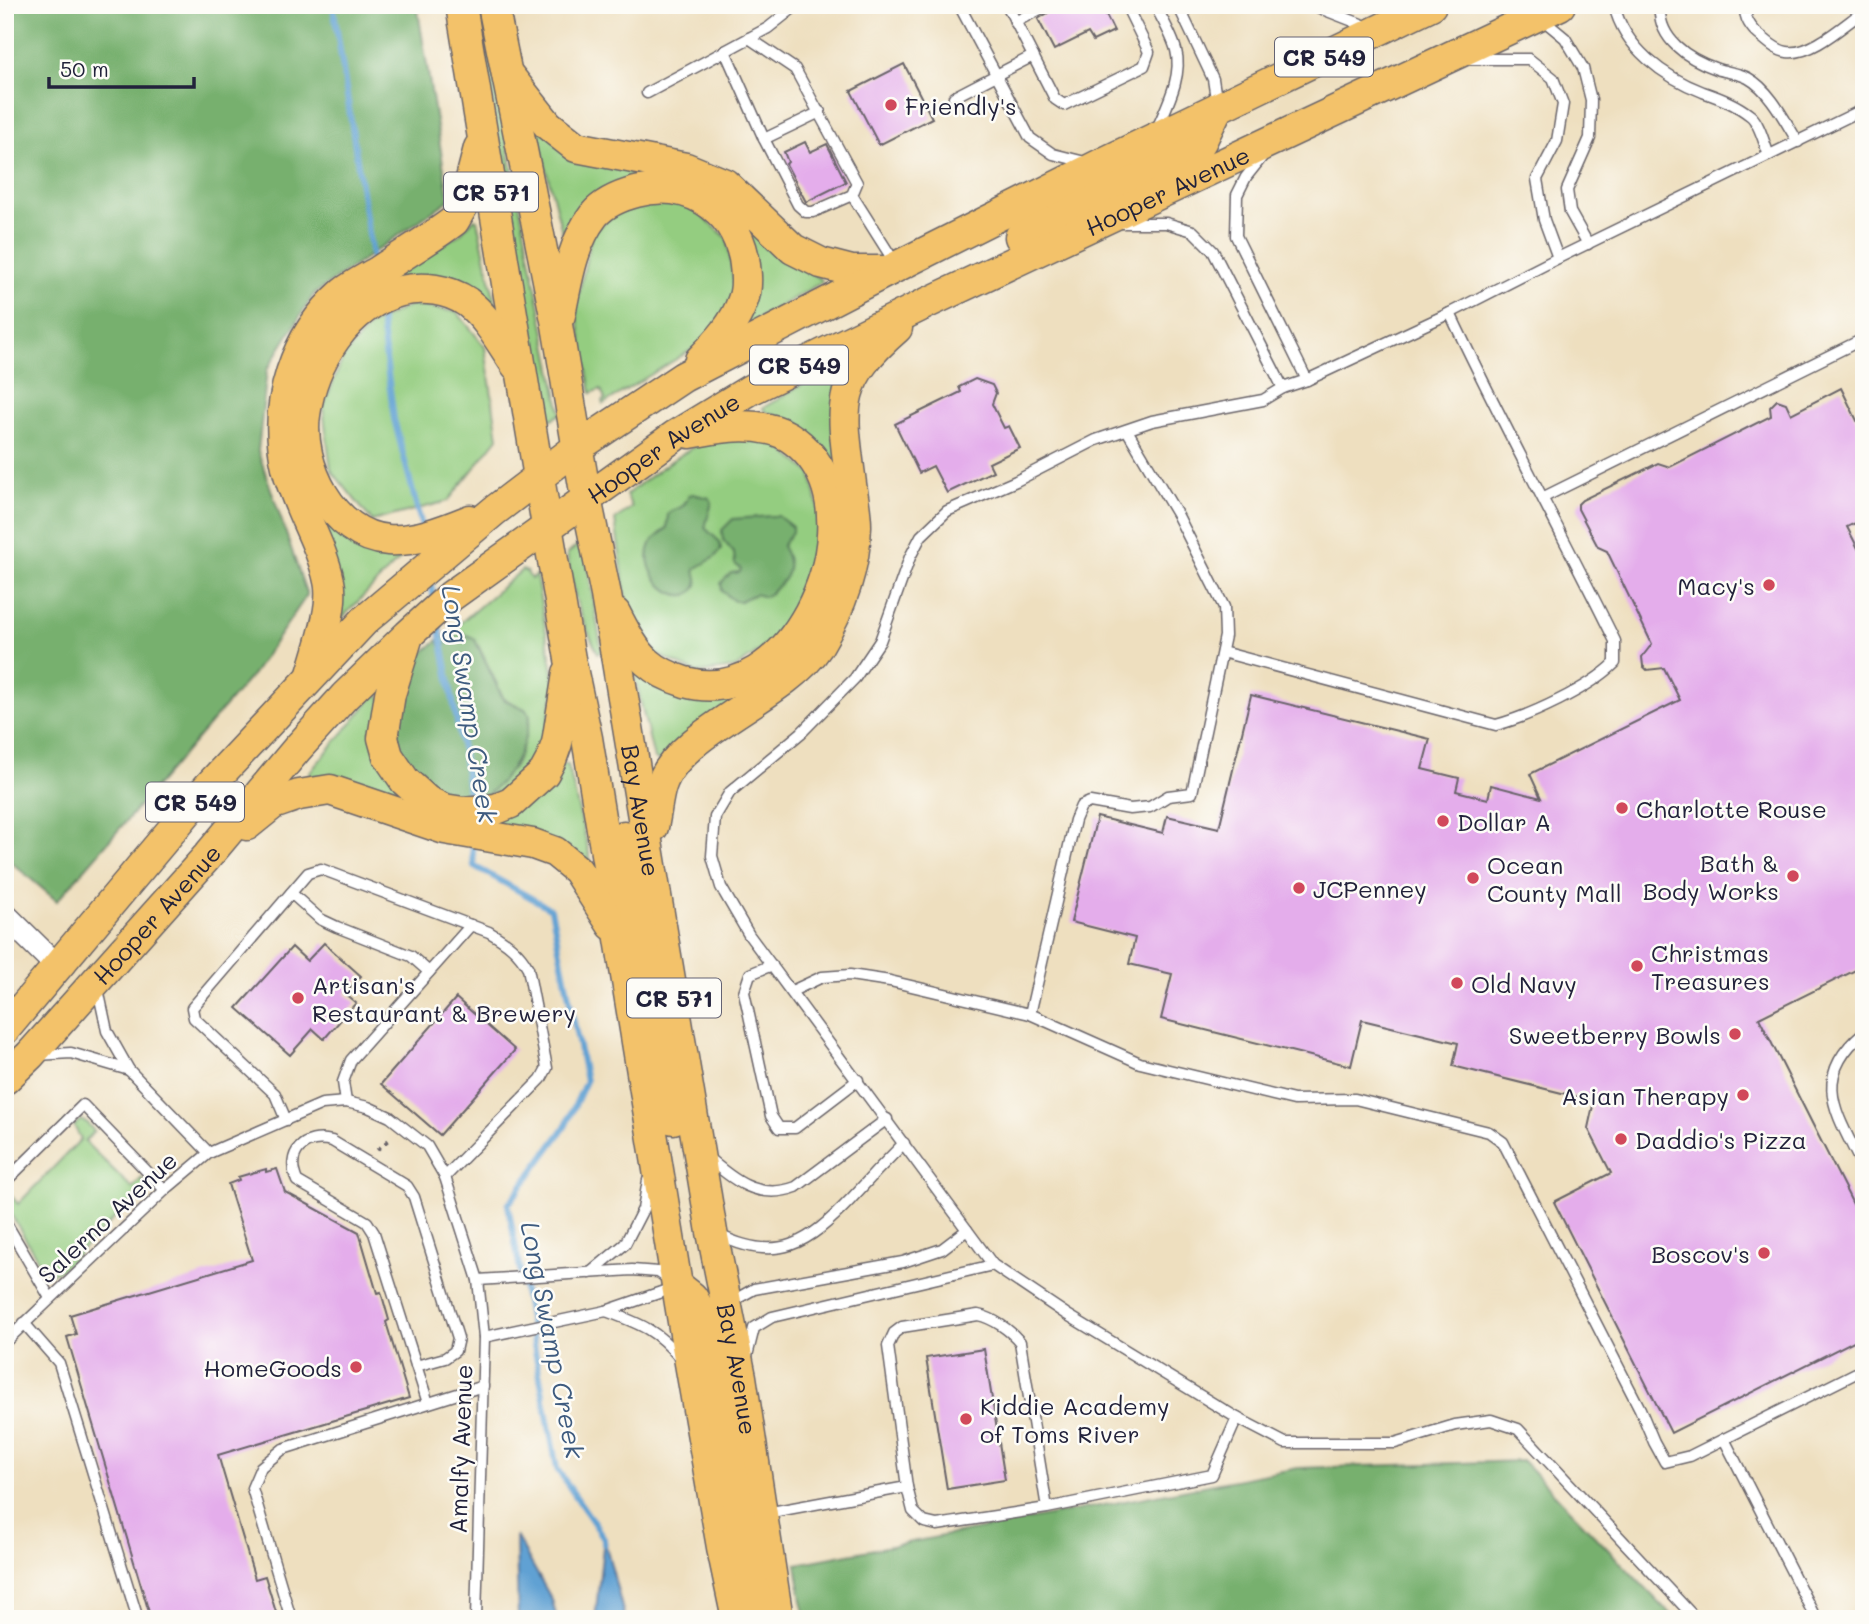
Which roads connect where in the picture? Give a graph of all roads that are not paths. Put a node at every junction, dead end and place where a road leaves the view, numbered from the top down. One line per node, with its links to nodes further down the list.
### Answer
1 (461, 5): 30 (main road, Bay Avenue / CR 571)
2 (493, 5): 23 (main road, Bay Avenue / CR 571)
3 (797, 5): 19 (lane)
4 (960, 5): 24 (lane)
5 (1007, 5): 17 (lane)
6 (1126, 5): 21 (lane)
7 (1155, 5): 33 (lane)
8 (1178, 5): 27 (lane)
9 (1312, 5): 18 (lane)
10 (1431, 5): 18 (main road, Hooper Avenue / CR 549)
11 (1614, 5): 35 (lane)
12 (1660, 5): 34 (lane)
13 (1749, 5): 16 (lane)
14 (1042, 8): 17 (lane)
15 (1538, 9): 22 (main road, Hooper Avenue / CR 549); 39 (lane)
16 (1864, 10)
17 (1015, 22): 21 (lane)
18 (1378, 31): 27 (main road, Hooper Avenue / CR 549)
19 (749, 38): 20 (lane); 29 (lane)
20 (725, 51): 25 (lane); 32 (lane)
21 (1033, 56): 24 (lane)
22 (1444, 59): 31 (main road, Hooper Avenue / CR 549); 40 (lane)
23 (506, 71): 41 (main road); 46 (main road, Bay Avenue / CR 571)
24 (997, 75): 26 (lane); 36 (lane)
25 (648, 93)
26 (954, 97)
27 (1217, 109): 33 (main road, Hooper Avenue / CR 549); 42 (main road)
28 (1864, 109): 34 (lane)
29 (820, 112): 32 (lane); 37 (lane)
30 (481, 138): 43 (main road); 49 (main road, Bay Avenue / CR 571)
31 (1278, 138): 38 (main road, Hooper Avenue / CR 549); 50 (lane)
32 (765, 139): 37 (lane)
33 (1152, 140): 36 (main road, Hooper Avenue / CR 549)
34 (1798, 142): 35 (lane)
35 (1769, 155): 39 (lane)
36 (1099, 165): 41 (main road, Hooper Avenue / CR 549)
37 (852, 195): 41 (lane)
38 (1093, 224): 42 (main road, Hooper Avenue / CR 549); 51 (lane)
39 (1588, 244): 40 (lane)
40 (1558, 258): 45 (lane)
41 (892, 269): 48 (main road, Hooper Avenue / CR 549)
42 (998, 269): 44 (main road, Hooper Avenue / CR 549)
43 (377, 287): 49 (main road); 59 (main road); 64 (main road)
44 (927, 303): 53 (main road, Hooper Avenue / CR 549); 66 (main road)
45 (1450, 313): 50 (lane); 56 (lane)
46 (557, 325): 48 (main road); 54 (main road, Bay Avenue / CR 571)
47 (1864, 356): 56 (lane)
48 (683, 377): 54 (main road, Hooper Avenue / CR 549)
49 (524, 379): 55 (main road, Bay Avenue / CR 571)
50 (1307, 380): 51 (lane)
51 (1283, 388): 52 (lane)
52 (1127, 430): 62 (lane); 72 (lane)
53 (676, 435): 57 (main road, Hooper Avenue / CR 549); 60 (main road)
54 (578, 447): 55 (main road, Hooper Avenue / CR 549); 57 (main road, Bay Avenue / CR 571)
55 (540, 475): 58 (main road, Bay Avenue / CR 571); 59 (main road, Hooper Avenue / CR 549)
56 (1544, 497): 62 (lane)
57 (586, 498): 58 (main road, Hooper Avenue / CR 549); 60 (main road, Bay Avenue / CR 571)
58 (547, 526): 61 (main road, Hooper Avenue / CR 549); 63 (main road, Bay Avenue / CR 571)
59 (426, 550): 64 (main road, Hooper Avenue / CR 549)
60 (606, 595): 66 (main road, Bay Avenue / CR 571)
61 (412, 631): 65 (main road); 67 (main road, Hooper Avenue / CR 549)
62 (1222, 652): 77 (lane)
63 (570, 659): 65 (main road); 71 (main road, Bay Avenue / CR 571); 97 (main road)
64 (312, 676): 73 (main road, Hooper Avenue / CR 549)
65 (473, 822): 67 (main road); 71 (main road)
66 (649, 848): 89 (main road, Bay Avenue / CR 571)
67 (206, 858): 75 (main road, Hooper Avenue / CR 549)
68 (291, 892): 70 (lane); 74 (lane); 86 (lane)
69 (5, 915): 73 (street)
70 (471, 925): 74 (lane); 92 (lane)
71 (619, 936): 87 (main road, Bay Avenue / CR 571)
72 (772, 965): 76 (lane); 83 (lane)
73 (58, 967): 78 (main road, Hooper Avenue / CR 549)
74 (429, 972): 84 (lane)
75 (96, 981): 80 (main road, Hooper Avenue / CR 549); 81 (lane)
76 (792, 991): 77 (lane); 83 (lane)
77 (1030, 1014): 115 (lane)
78 (5, 1029)
79 (1864, 1032): 91 (lane)
80 (30, 1055): 81 (lane); 82 (main road, Hooper Avenue / CR 549)
81 (129, 1070): 90 (lane)
82 (5, 1079)
83 (858, 1080): 85 (lane)
84 (346, 1102): 86 (lane, Salerno Avenue); 92 (lane, Amalfy Avenue)
85 (887, 1119): 88 (lane); 89 (lane)
86 (286, 1120): 90 (lane, Salerno Avenue)
87 (650, 1123): 99 (lane); 101 (main road, Bay Avenue / CR 571)
88 (904, 1143): 96 (lane); 97 (lane)
89 (698, 1148): 97 (main road, Bay Avenue / CR 571)
90 (209, 1153): 94 (lane, Salerno Avenue)
91 (1864, 1168)
92 (445, 1177): 100 (lane, Amalfy Avenue)
93 (5, 1182): 94 (lane)
94 (166, 1190): 102 (lane, Salerno Avenue)
95 (5, 1221): 102 (lane)
96 (967, 1230): 98 (lane); 105 (lane)
97 (712, 1231): 101 (main road); 105 (main road, Bay Avenue / CR 571)
98 (993, 1265): 111 (lane); 114 (lane)
99 (589, 1273): 100 (lane); 101 (lane)
100 (478, 1280): 106 (lane, Amalfy Avenue)
101 (678, 1286): 103 (lane); 105 (main road)
102 (50, 1298): 104 (lane, Salerno Avenue)
103 (607, 1311): 106 (lane); 110 (lane)
104 (24, 1322): 107 (lane, Salerno Avenue); 119 (lane)
105 (705, 1322): 110 (main road, Bay Avenue / CR 571); 111 (main road, Bay Avenue / CR 571); 123 (main road)
106 (484, 1337): 112 (lane, Amalfy Avenue)
107 (5, 1342)
108 (416, 1366): 108 (lane); 113 (lane)
109 (1864, 1369): 115 (lane)
110 (692, 1374): 122 (main road, Bay Avenue / CR 571)
111 (741, 1377): 118 (main road, Bay Avenue / CR 571)
112 (483, 1386): 113 (lane); 121 (lane, Amalfy Avenue)
113 (428, 1404): 120 (lane)
114 (1237, 1418): 117 (lane); 125 (lane)
115 (1724, 1439): 126 (lane)
116 (907, 1487): 117 (lane); 117 (lane); 118 (lane)
117 (1047, 1508)
118 (762, 1514): 124 (main road, Bay Avenue / CR 571)
119 (137, 1616)
120 (291, 1619)
121 (476, 1619)
122 (737, 1619)
123 (765, 1619)
124 (778, 1619)
125 (1696, 1619)
126 (1816, 1619)

